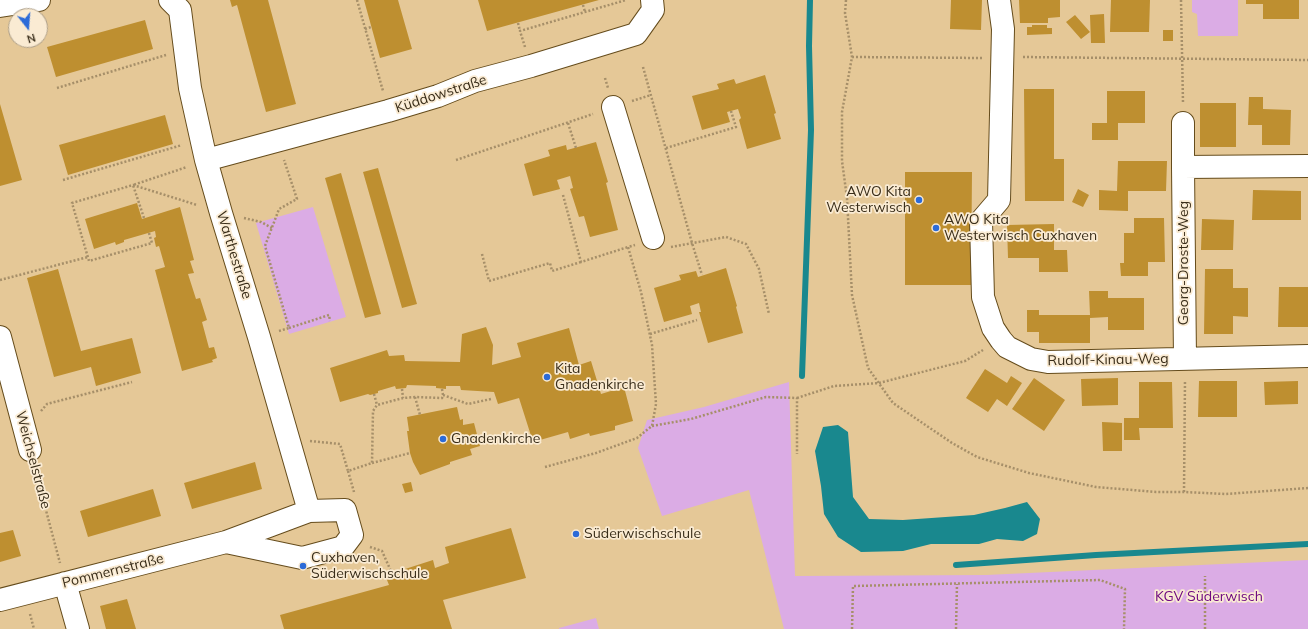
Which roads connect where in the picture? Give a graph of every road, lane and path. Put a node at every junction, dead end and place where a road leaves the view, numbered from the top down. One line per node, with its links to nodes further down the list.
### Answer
1 (39, 0): 9 (street)
2 (170, 0): 15 (street, Warthestraße)
3 (357, 0): 13 (path)
4 (626, 0): 10 (path)
5 (652, 0): 20 (street, Küddowstraße)
6 (999, 0): 17 (street, Rudolf-Kinau-Weg)
7 (1180, 0): 18 (path)
8 (583, 5): 10 (path)
9 (0, 6)
10 (585, 12): 14 (path)
11 (518, 23): 14 (path)
12 (371, 27): 13 (path)
13 (365, 29): 24 (path)
14 (520, 30): 20 (path)
15 (186, 50): 22 (path); 28 (street, Warthestraße)
16 (852, 57): 17 (path)
17 (1002, 57): 18 (path); 57 (street, Rudolf-Kinau-Weg)
18 (1182, 60): 19 (path); 27 (path)
19 (1308, 60)
20 (530, 66): 24 (street, Küddowstraße)
21 (643, 67): 30 (path)
22 (57, 88)
23 (613, 107): 26 (path); 42 (street)
24 (388, 111): 31 (street, Küddowstraße)
25 (731, 111): 30 (path)
26 (568, 123): 29 (path); 32 (path)
27 (1183, 123): 35 (street, Georg-Droste-Weg)
28 (202, 139): 31 (street, Warthestraße); 36 (path)
29 (576, 148)
30 (666, 148): 43 (path)
31 (206, 160): 37 (path); 39 (street, Warthestraße)
32 (456, 160)
33 (286, 164): 53 (path)
34 (1308, 166): 35 (street)
35 (1183, 167): 59 (street, Georg-Droste-Weg)
36 (63, 180)
37 (133, 184): 39 (path); 40 (path); 46 (path)
38 (563, 195): 47 (path)
39 (220, 213): 73 (street, Warthestraße)
40 (144, 218)
41 (149, 233): 46 (path)
42 (653, 238): 43 (path); 44 (path)
43 (692, 243): 48 (path); 50 (path)
44 (628, 247): 47 (path); 55 (path)
45 (482, 254): 47 (path)
46 (88, 257): 49 (path)
47 (582, 262)
48 (702, 275)
49 (0, 280)
50 (769, 314)
51 (697, 320): 55 (path)
52 (330, 321): 53 (path)
53 (289, 328): 54 (path)
54 (278, 331)
55 (650, 334): 71 (path)
56 (0, 337): 72 (street, Weichselstraße)
57 (1001, 340): 59 (street, Rudolf-Kinau-Weg); 67 (path)
58 (1308, 356): 59 (street, Rudolf-Kinau-Weg)
59 (1185, 359): 79 (path)
60 (132, 382): 72 (path)
61 (402, 388): 66 (path)
62 (442, 389): 64 (path)
63 (374, 394): 69 (path)
64 (443, 395): 65 (path); 68 (path)
65 (415, 397): 66 (path); 70 (path)
66 (403, 398): 69 (path)
67 (797, 398): 71 (path); 76 (path)
68 (490, 399)
69 (377, 405): 77 (path)
70 (420, 415)
71 (652, 426): 78 (path)
72 (24, 428): 74 (street, Weichselstraße)
73 (288, 438): 77 (path); 80 (street, Warthestraße)
74 (30, 450): 85 (path, Weichselstraße)
75 (410, 453): 77 (path)
76 (797, 454)
77 (372, 463)
78 (545, 467)
79 (1184, 492)
80 (309, 511): 81 (street, Pommernstraße); 82 (street, Pommernstraße)
81 (348, 540): 82 (street, Pommernstraße); 84 (path)
82 (226, 542): 85 (street, Pommernstraße)
83 (1206, 576): 92 (path)
84 (394, 578)
85 (65, 583): 87 (street, Pommernstraße); 88 (street)
86 (957, 584): 89 (path); 90 (path); 91 (path)
87 (0, 600)
88 (78, 629)
89 (852, 629)
90 (956, 629)
91 (1124, 629)
92 (1205, 629)

